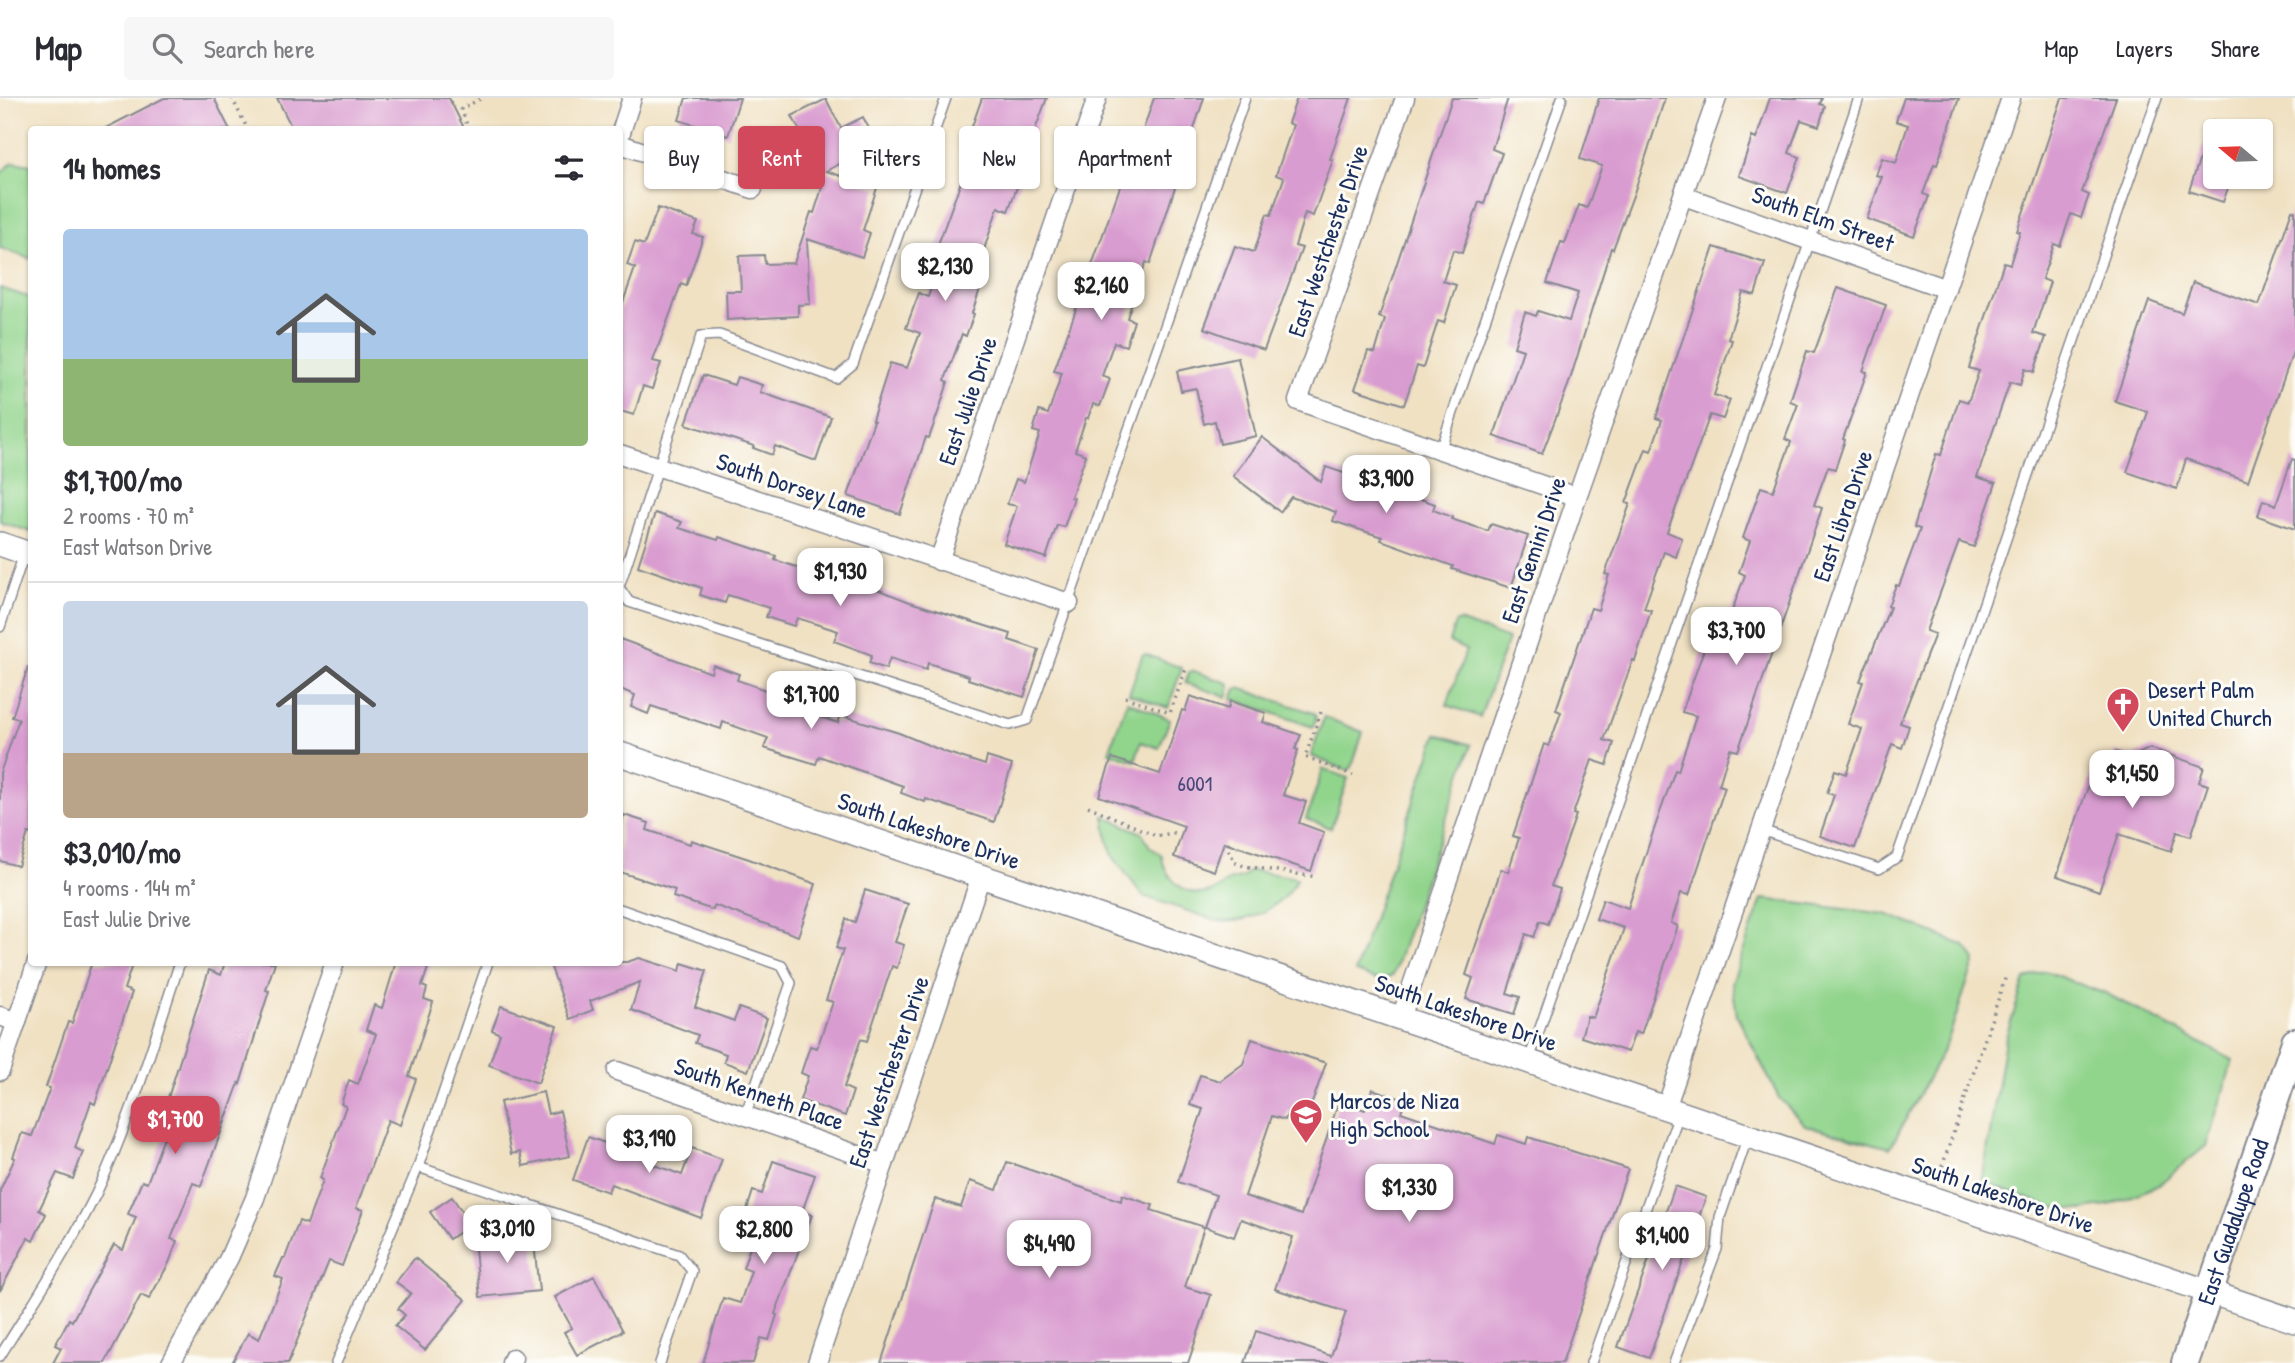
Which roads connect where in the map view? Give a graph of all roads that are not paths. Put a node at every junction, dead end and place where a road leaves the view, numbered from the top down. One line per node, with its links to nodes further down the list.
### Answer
1 (632, 98): 11 (street)
2 (946, 98): 19 (lane)
3 (1097, 98): 23 (street, East Julie Drive)
4 (1245, 98): 26 (lane)
5 (1405, 98): 17 (street, East Westchester Drive)
6 (1562, 98): 17 (lane)
7 (1717, 98): 14 (street, East Gemini Drive)
8 (1859, 98): 15 (lane)
9 (2011, 98): 16 (street, East Libra Drive)
10 (2157, 98): 29 (lane)
11 (623, 126)
12 (623, 145): 13 (street)
13 (738, 184)
14 (1684, 196): 15 (street, South Elm Street); 20 (street, East Gemini Drive)
15 (1810, 240): 16 (street, South Elm Street); 39 (lane)
16 (1946, 289): 29 (street, East Libra Drive)
17 (1440, 450): 20 (street)
18 (623, 455): 19 (street, South Dorsey Lane)
19 (657, 466): 23 (street, South Dorsey Lane); 24 (lane)
20 (1577, 498): 36 (street, East Gemini Drive)
21 (0, 544): 22 (street)
22 (28, 554): 27 (lane)
23 (939, 561): 26 (street, South Dorsey Lane)
24 (623, 574)
25 (623, 594): 26 (lane)
26 (1069, 603)
27 (0, 626)
28 (623, 755): 30 (street, South Lakeshore Drive)
29 (1761, 830): 42 (street, East Libra Drive)
30 (981, 876): 36 (street, South Lakeshore Drive); 45 (street, East Westchester Drive)
31 (623, 910): 43 (lane)
32 (35, 966): 37 (street)
33 (179, 966): 49 (lane)
34 (334, 966): 50 (street)
35 (487, 966): 46 (lane)
36 (1401, 1018): 39 (street, South Lakeshore Drive)
37 (8, 1019): 40 (street)
38 (2295, 1042): 47 (main road, East Guadalupe Road)
39 (1529, 1062): 42 (street, South Lakeshore Drive)
40 (0, 1071)
41 (617, 1071): 43 (street, South Kenneth Place)
42 (1673, 1110): 44 (street, South Lakeshore Drive); 54 (lane)
43 (745, 1116): 45 (street, South Kenneth Place)
44 (1748, 1136): 47 (street, South Lakeshore Drive); 55 (lane)
45 (884, 1164): 53 (street, East Westchester Drive)
46 (418, 1167): 51 (lane); 52 (lane)
47 (2209, 1292): 48 (street, South Lakeshore Drive); 56 (main road, East Guadalupe Road)
48 (2295, 1321)
49 (0, 1356)
50 (171, 1363)
51 (336, 1363)
52 (660, 1363)
53 (817, 1363)
54 (1591, 1363)
55 (1674, 1363)
56 (2185, 1363)

